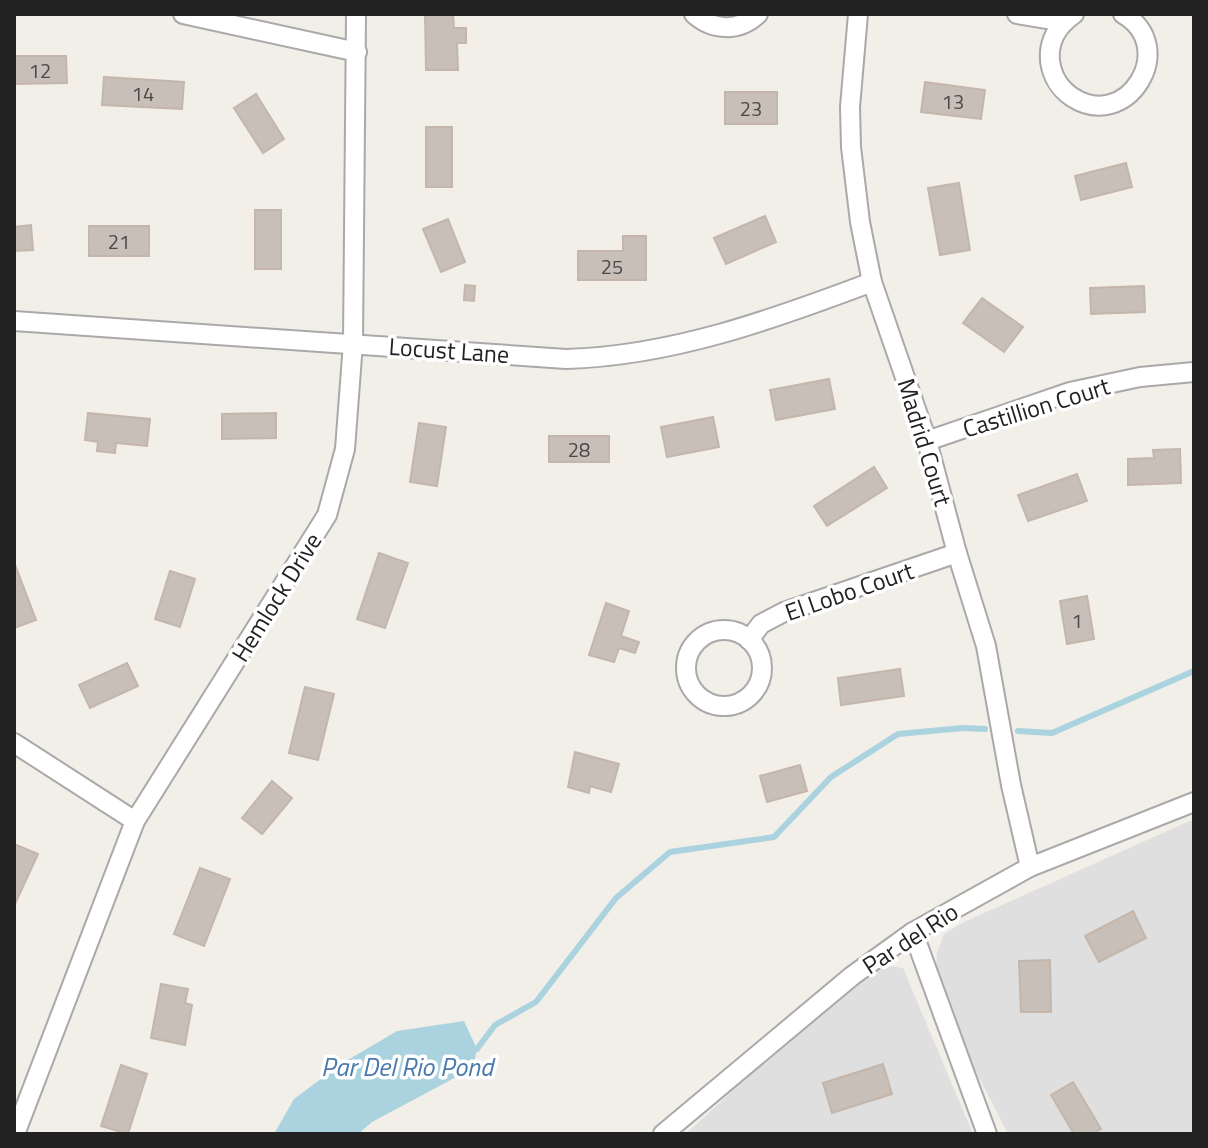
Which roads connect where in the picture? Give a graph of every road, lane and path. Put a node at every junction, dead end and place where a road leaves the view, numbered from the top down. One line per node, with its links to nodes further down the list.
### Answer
1 (183, 14): 9 (street)
2 (356, 14): 9 (street, Hemlock Drive)
3 (694, 14): 4 (street)
4 (758, 14)
5 (858, 14): 10 (street, Madrid Court)
6 (1017, 14): 8 (street)
7 (1123, 14): 8 (street)
8 (1069, 18)
9 (357, 52): 12 (street, Hemlock Drive)
10 (872, 282): 12 (street, Locust Lane); 14 (street, Madrid Court)
11 (14, 321): 12 (street, Locust Lane)
12 (353, 343): 19 (street, Hemlock Drive)
13 (1194, 372): 14 (street, Castillion Court)
14 (927, 441): 15 (street, Madrid Court)
15 (957, 553): 16 (street, El Lobo Court); 20 (street, Madrid Court)
16 (749, 640): 16 (street)
17 (14, 743): 19 (street)
18 (1194, 802): 20 (street, Par del Rio)
19 (135, 821): 22 (street, Hemlock Drive)
20 (1030, 867): 21 (street, Par del Rio)
21 (913, 932): 23 (street, Par del Rio); 24 (street)
22 (15, 1134)
23 (663, 1134)
24 (987, 1134)

